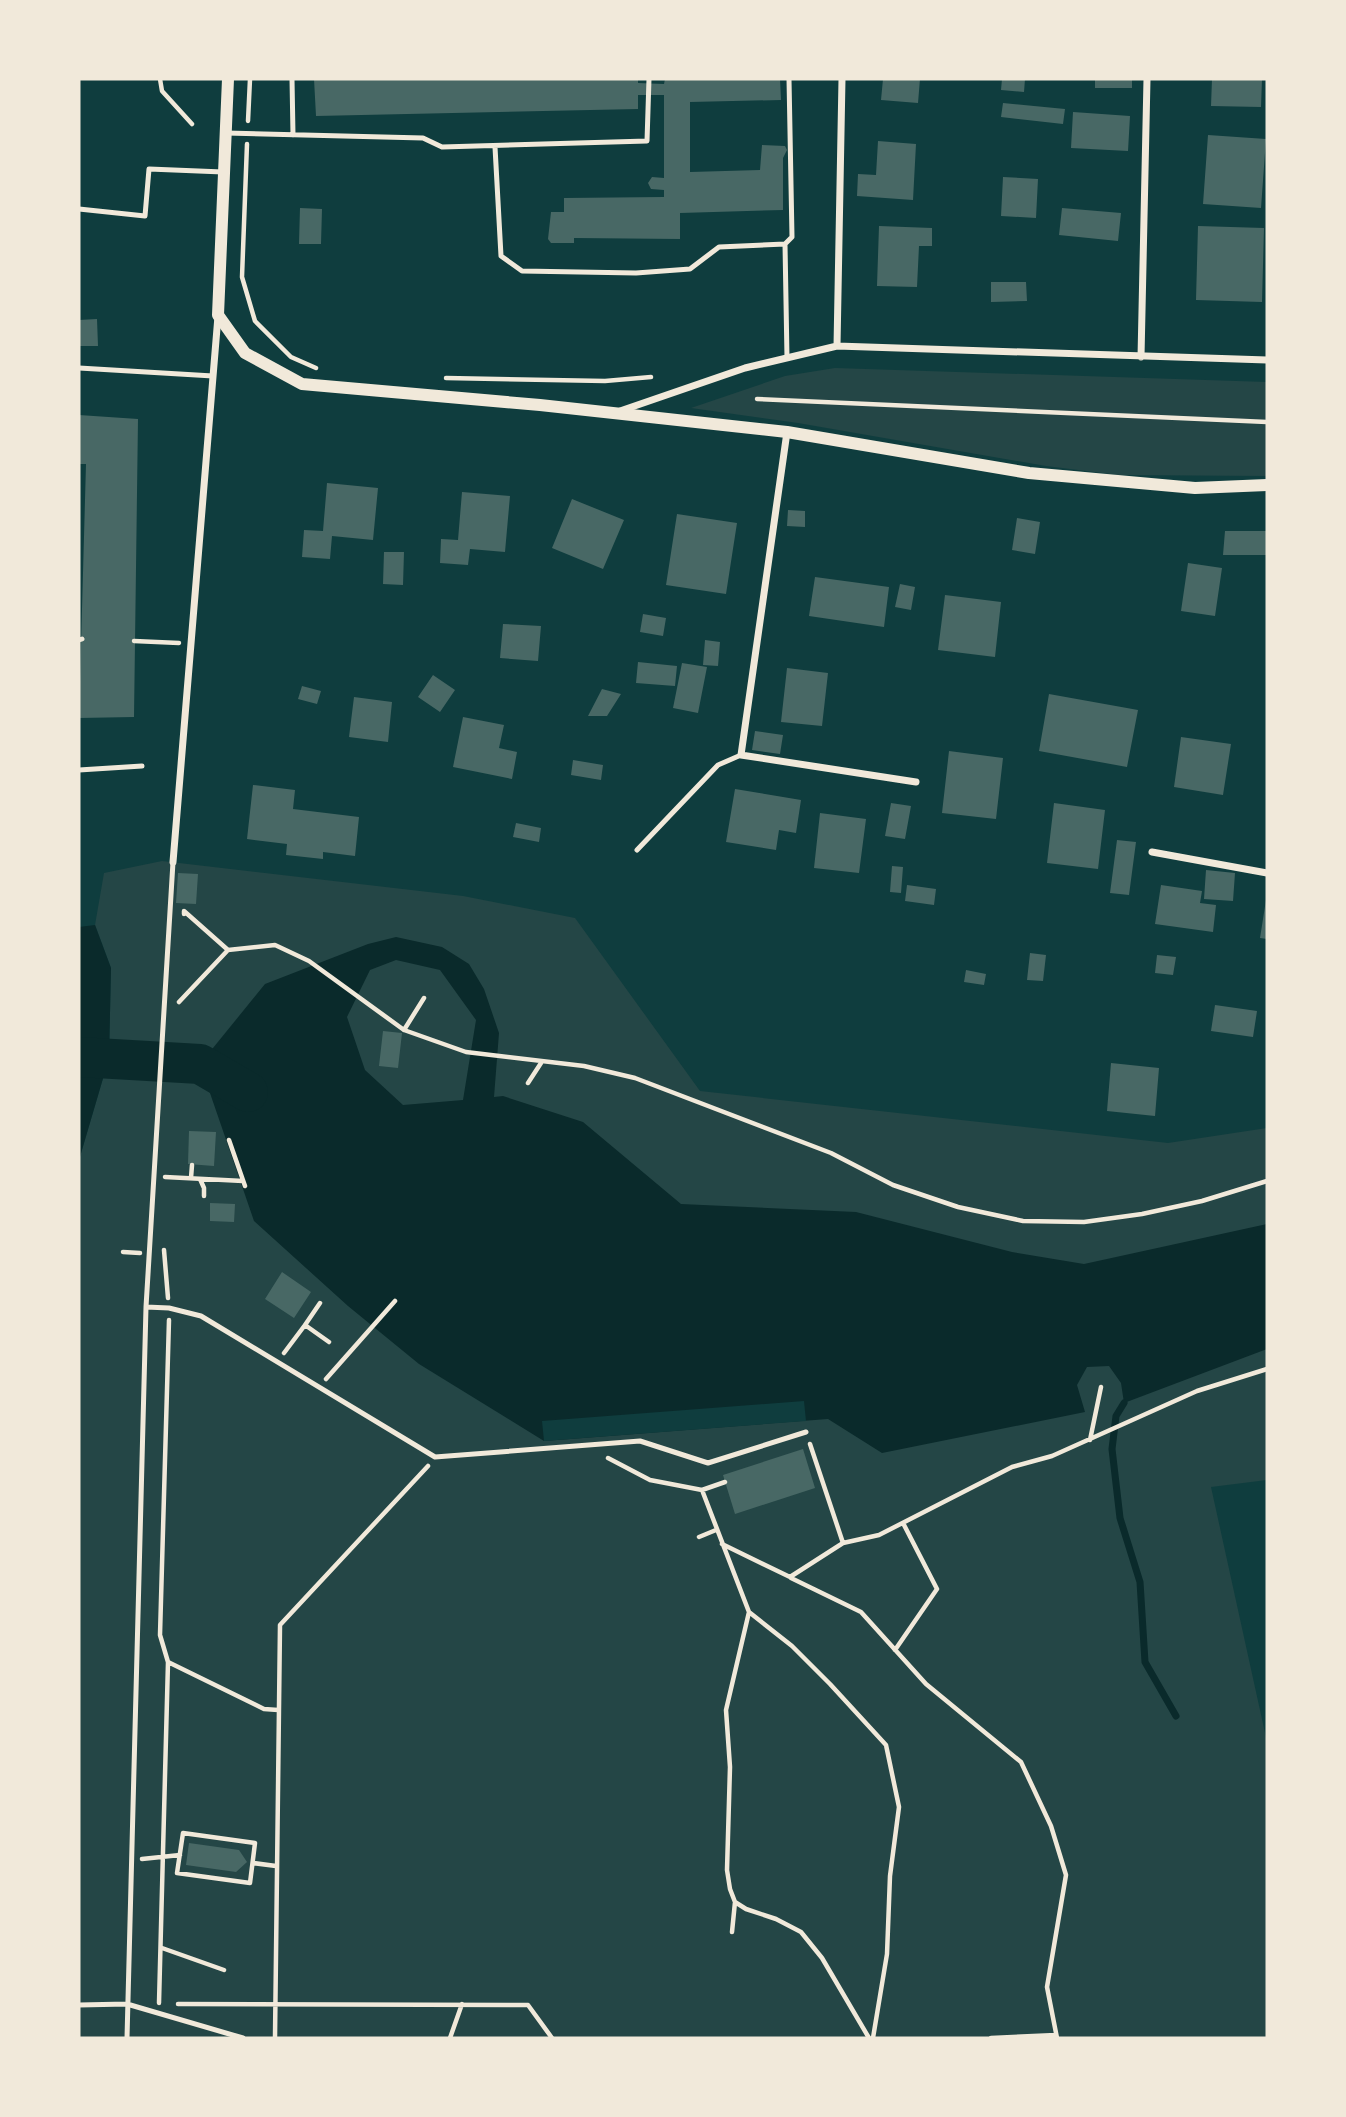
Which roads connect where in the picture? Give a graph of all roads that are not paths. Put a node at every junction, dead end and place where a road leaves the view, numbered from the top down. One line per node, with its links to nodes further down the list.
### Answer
1 (228, 79): 7 (street)
2 (292, 79): 8 (lane)
3 (649, 79): 9 (lane)
4 (789, 79): 12 (lane)
5 (842, 79): 14 (street)
6 (1147, 79): 15 (street)
7 (226, 133): 8 (lane); 10 (street)
8 (293, 135): 9 (lane)
9 (495, 147): 12 (lane)
10 (223, 172): 11 (lane); 13 (street)
11 (79, 209)
12 (785, 244): 16 (lane)
13 (218, 315): 19 (street); 20 (street)
14 (837, 346): 15 (street); 16 (street)
15 (1141, 357): 17 (street)
16 (787, 358): 20 (street)
17 (1267, 360)
18 (79, 368): 19 (lane)
19 (213, 376): 29 (street)
20 (614, 414): 21 (street)
21 (787, 432): 22 (street); 23 (street)
22 (1267, 485)
23 (741, 755): 26 (street); 27 (lane)
24 (142, 766): 25 (lane)
25 (79, 770)
26 (916, 782)
27 (637, 850)
28 (1152, 852): 30 (street)
29 (173, 862): 31 (lane)
30 (1267, 873)
31 (146, 1307): 32 (lane); 33 (lane)
32 (806, 1432)
33 (127, 2004): 34 (lane); 35 (lane); 36 (lane)
34 (79, 2005)
35 (127, 2038)
36 (243, 2038)

